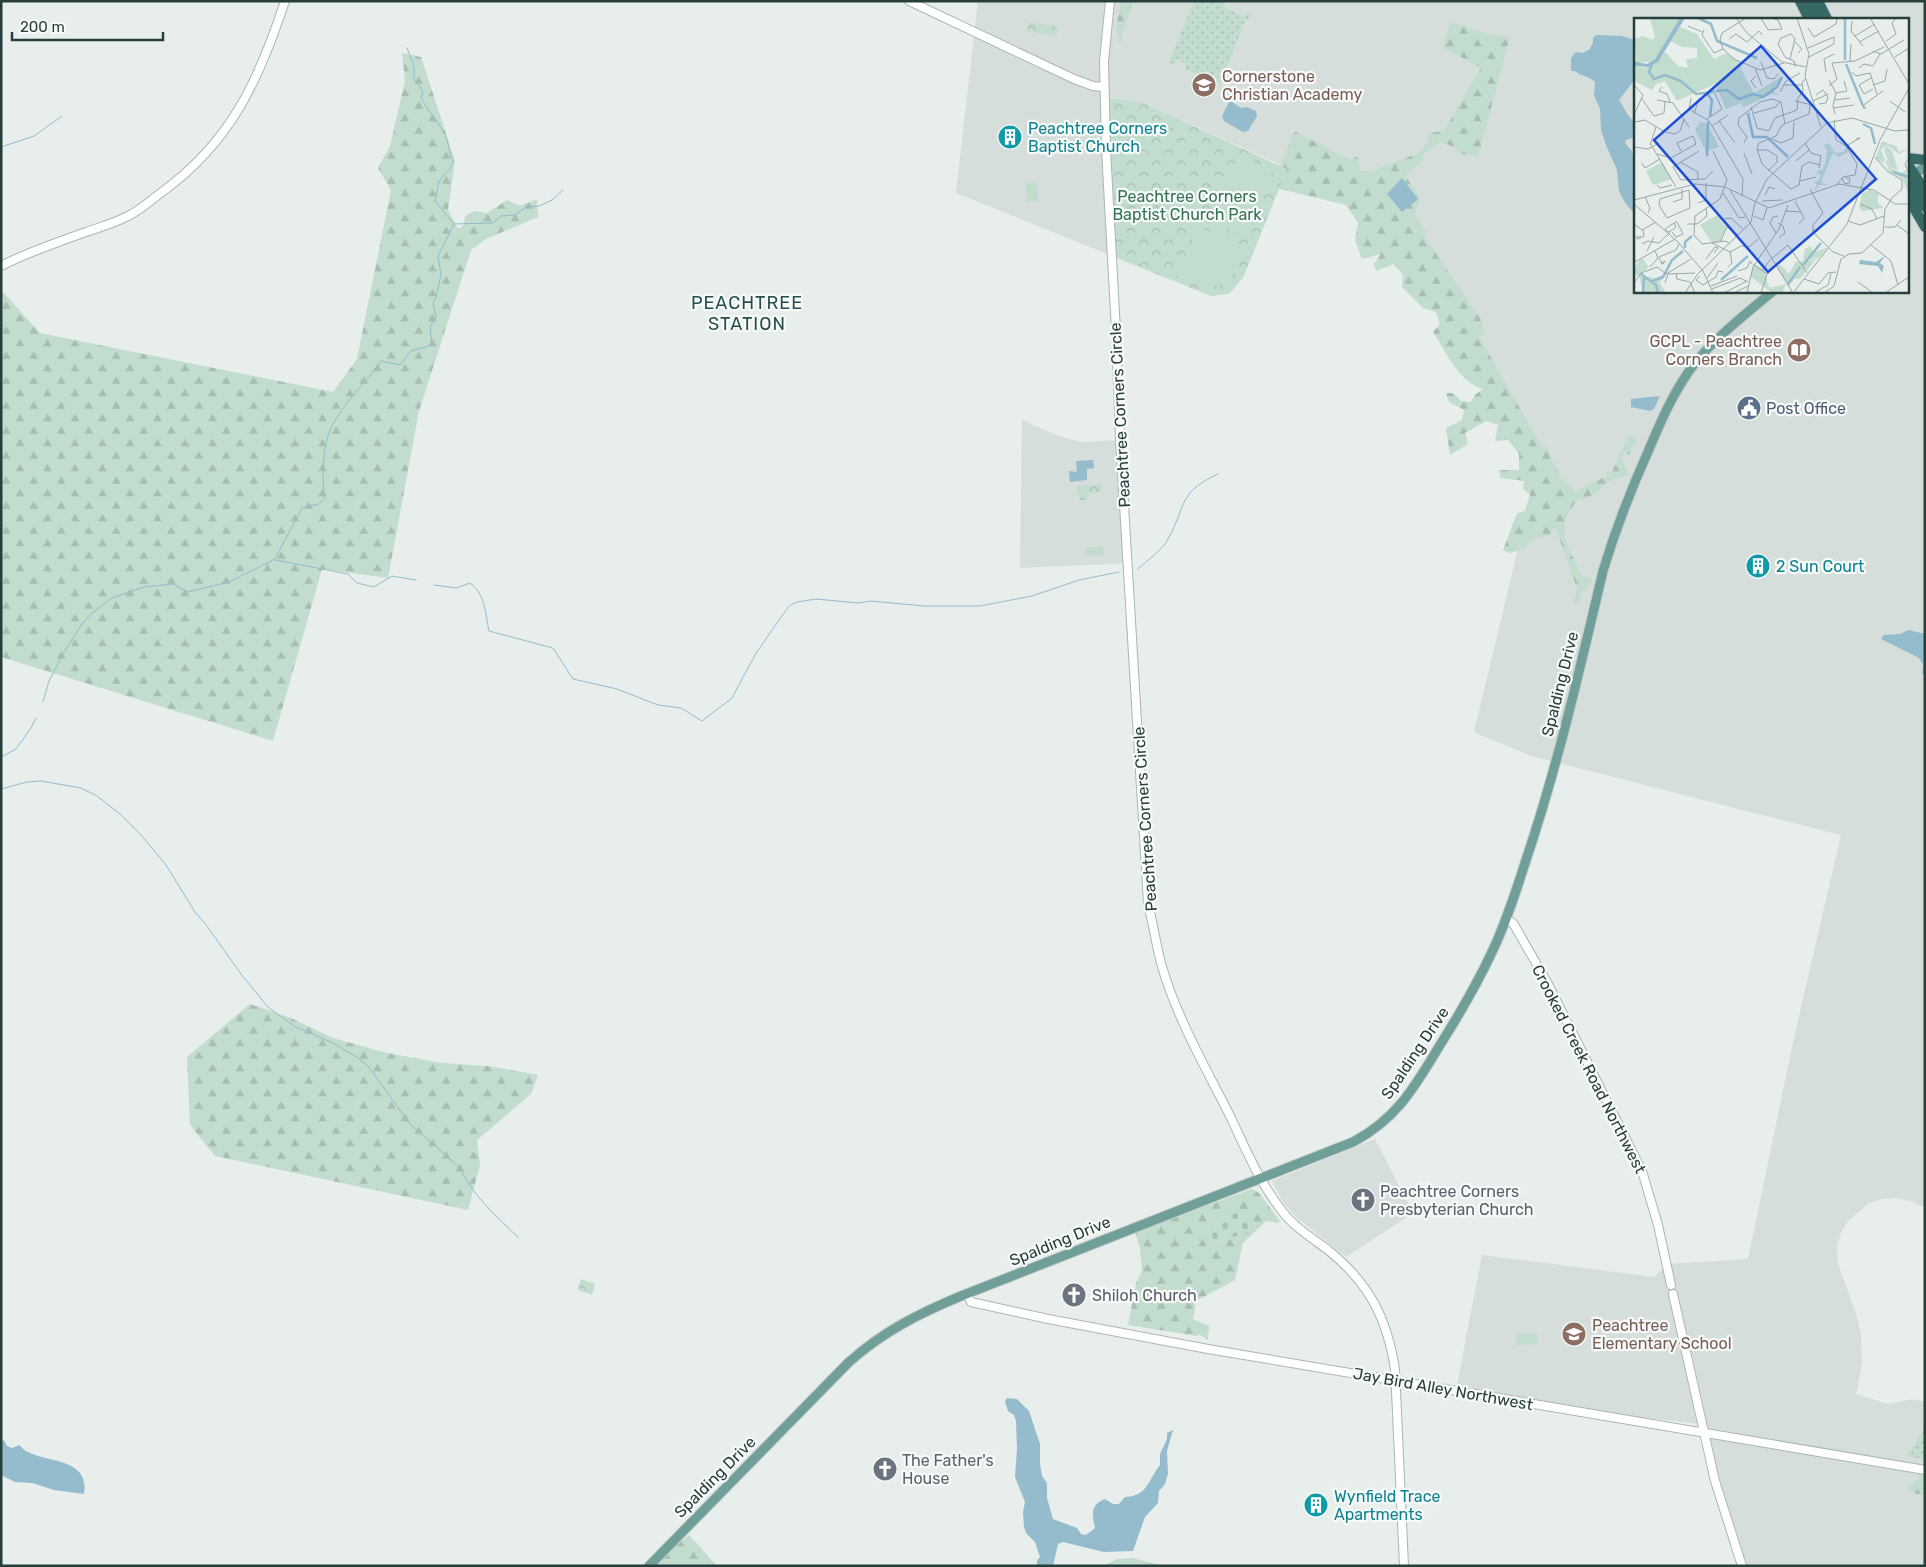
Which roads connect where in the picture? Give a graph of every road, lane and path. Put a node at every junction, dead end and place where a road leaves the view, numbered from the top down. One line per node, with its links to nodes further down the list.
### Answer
1 (285, 1): 18 (street)
2 (909, 1): 9 (street)
3 (1110, 1): 9 (street, Peachtree Corners Circle)
4 (1818, 1): 8 (highway)
5 (1802, 2): 6 (highway); 7 (highway)
6 (1809, 18)
7 (1817, 18)
8 (1826, 18)
9 (1104, 87): 21 (street, Peachtree Corners Circle)
10 (1908, 158): 11 (highway)
11 (1925, 160)
12 (1925, 167): 13 (main road)
13 (1909, 177): 14 (highway); 16 (highway)
14 (1925, 190)
15 (1908, 199): 17 (highway)
16 (1925, 208)
17 (1925, 227)
18 (1, 266)
19 (1772, 292): 20 (main road, Spalding Drive)
20 (1506, 919): 21 (main road, Spalding Drive); 22 (street, Crooked Creek Road Northwest)
21 (1260, 1178): 23 (main road, Spalding Drive); 25 (street, Peachtree Corners Circle)
22 (1672, 1285)
23 (967, 1294): 25 (street, Jay Bird Alley Northwest); 28 (main road, Spalding Drive)
24 (1673, 1294): 26 (street)
25 (1395, 1380): 26 (street, Jay Bird Alley Northwest); 29 (street, Peachtree Corners Circle)
26 (1704, 1432): 27 (street, Jay Bird Alley Northwest); 30 (street)
27 (1925, 1470)
28 (649, 1566)
29 (1404, 1566)
30 (1742, 1566)

